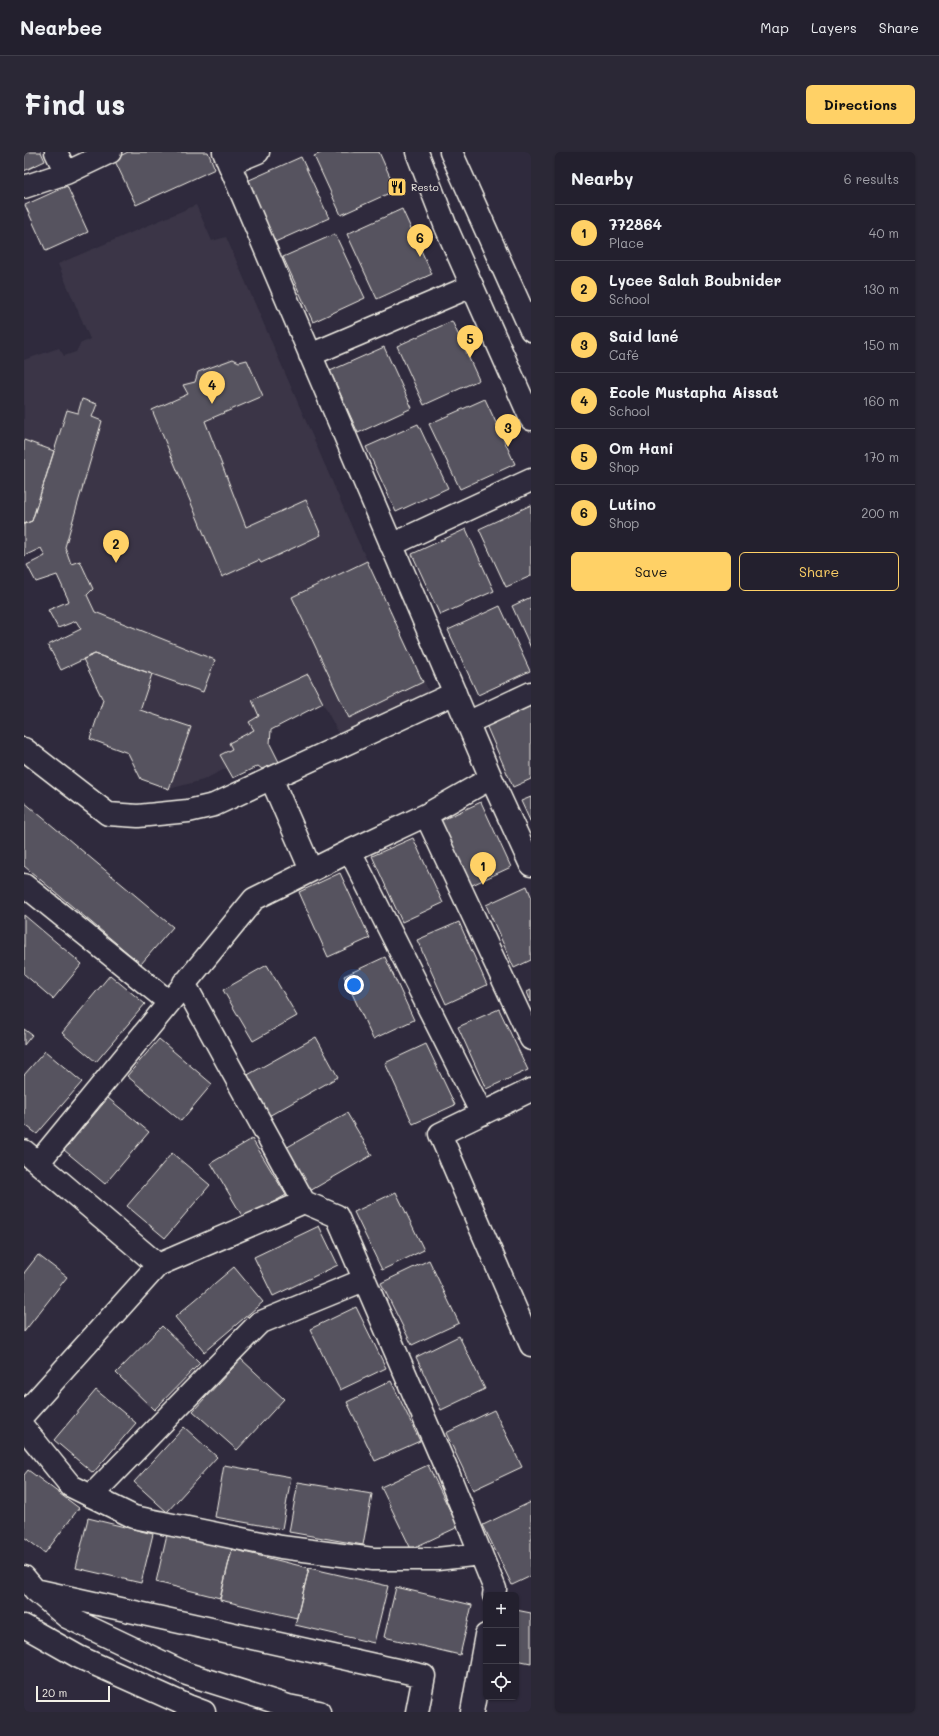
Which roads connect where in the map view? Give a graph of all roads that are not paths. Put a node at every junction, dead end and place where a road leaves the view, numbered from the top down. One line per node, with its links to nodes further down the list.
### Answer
1 (56, 152): 7 (street)
2 (110, 152): 7 (street)
3 (258, 152): 6 (street)
4 (417, 152): 9 (street)
5 (451, 152): 10 (street)
6 (226, 158): 11 (street)
7 (66, 173): 8 (street)
8 (24, 187)
9 (472, 286): 11 (street); 12 (street)
10 (531, 330)
11 (310, 355): 14 (street)
12 (531, 419)
13 (531, 480): 14 (street)
14 (391, 545): 15 (street)
15 (454, 693): 17 (street); 19 (street)
16 (531, 693): 17 (street)
17 (467, 723): 20 (street)
18 (24, 749): 19 (street)
19 (271, 778): 24 (street)
20 (491, 778): 21 (street); 23 (street)
21 (426, 815): 22 (street); 28 (street)
22 (350, 851): 24 (street); 30 (street)
23 (531, 865)
24 (311, 870): 26 (street)
25 (24, 885): 27 (street)
26 (184, 983): 27 (street); 32 (street)
27 (169, 1002): 31 (street)
28 (531, 1039)
29 (531, 1090): 30 (street)
30 (482, 1114): 35 (street)
31 (31, 1157): 33 (street)
32 (304, 1202): 33 (street); 34 (street)
33 (158, 1265): 36 (street)
34 (364, 1280): 38 (street); 39 (street)
35 (531, 1345)
36 (24, 1414)
37 (24, 1428): 38 (street)
38 (91, 1496): 39 (street)
39 (481, 1554): 41 (street)
40 (30, 1584): 45 (street); 46 (street)
41 (494, 1592)
42 (24, 1626): 44 (street)
43 (483, 1652): 47 (street)
44 (204, 1712)
45 (319, 1712)
46 (417, 1712)
47 (472, 1712)

